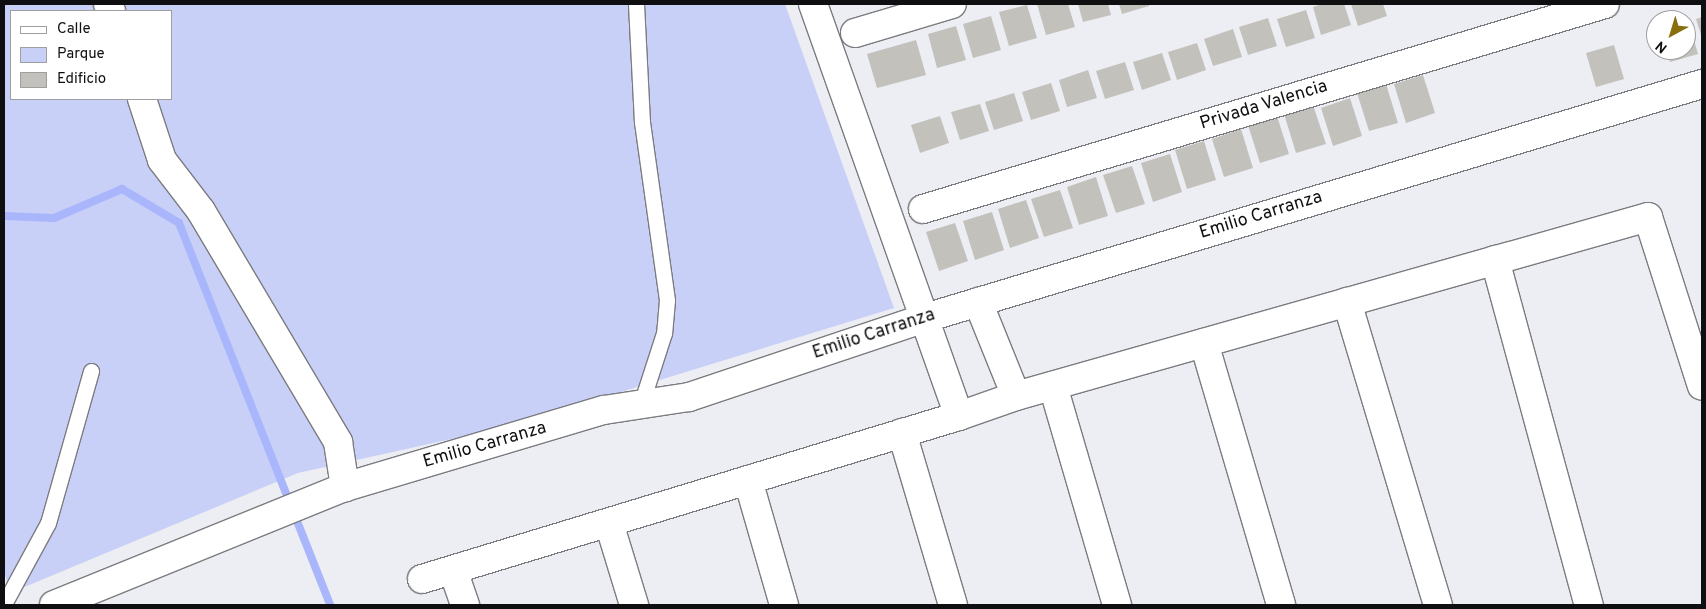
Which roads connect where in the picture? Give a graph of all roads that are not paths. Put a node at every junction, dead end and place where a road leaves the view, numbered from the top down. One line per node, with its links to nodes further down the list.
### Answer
1 (636, 4): 19 (lane)
2 (813, 4): 13 (street)
3 (952, 4): 6 (street)
4 (1605, 4): 5 (street, Privada Valencia)
5 (1575, 8): 9 (street, Privada Valencia)
6 (855, 33)
7 (1702, 84): 11 (street, Emilio Carranza)
8 (142, 100): 23 (street)
9 (923, 209)
10 (1495, 260): 12 (street); 17 (street); 36 (street)
11 (978, 302): 13 (street, Emilio Carranza); 18 (street)
12 (1347, 302): 14 (street); 35 (street)
13 (922, 319): 19 (street, Emilio Carranza); 20 (street)
14 (1204, 343): 16 (street); 34 (street)
15 (91, 371): 27 (lane)
16 (1053, 386): 18 (street); 33 (street)
17 (1702, 386)
18 (1016, 396): 20 (street)
19 (641, 404): 23 (street, Emilio Carranza)
20 (959, 416): 21 (street)
21 (902, 433): 22 (street); 32 (street)
22 (748, 480): 24 (street); 31 (street)
23 (345, 487): 28 (street, Emilio Carranza)
24 (609, 522): 25 (street); 30 (street)
25 (454, 570): 26 (street); 29 (street)
26 (422, 579)
27 (4, 604)
28 (54, 605)
29 (465, 605)
30 (634, 605)
31 (784, 605)
32 (953, 605)
33 (1117, 605)
34 (1282, 605)
35 (1438, 605)
36 (1588, 605)

